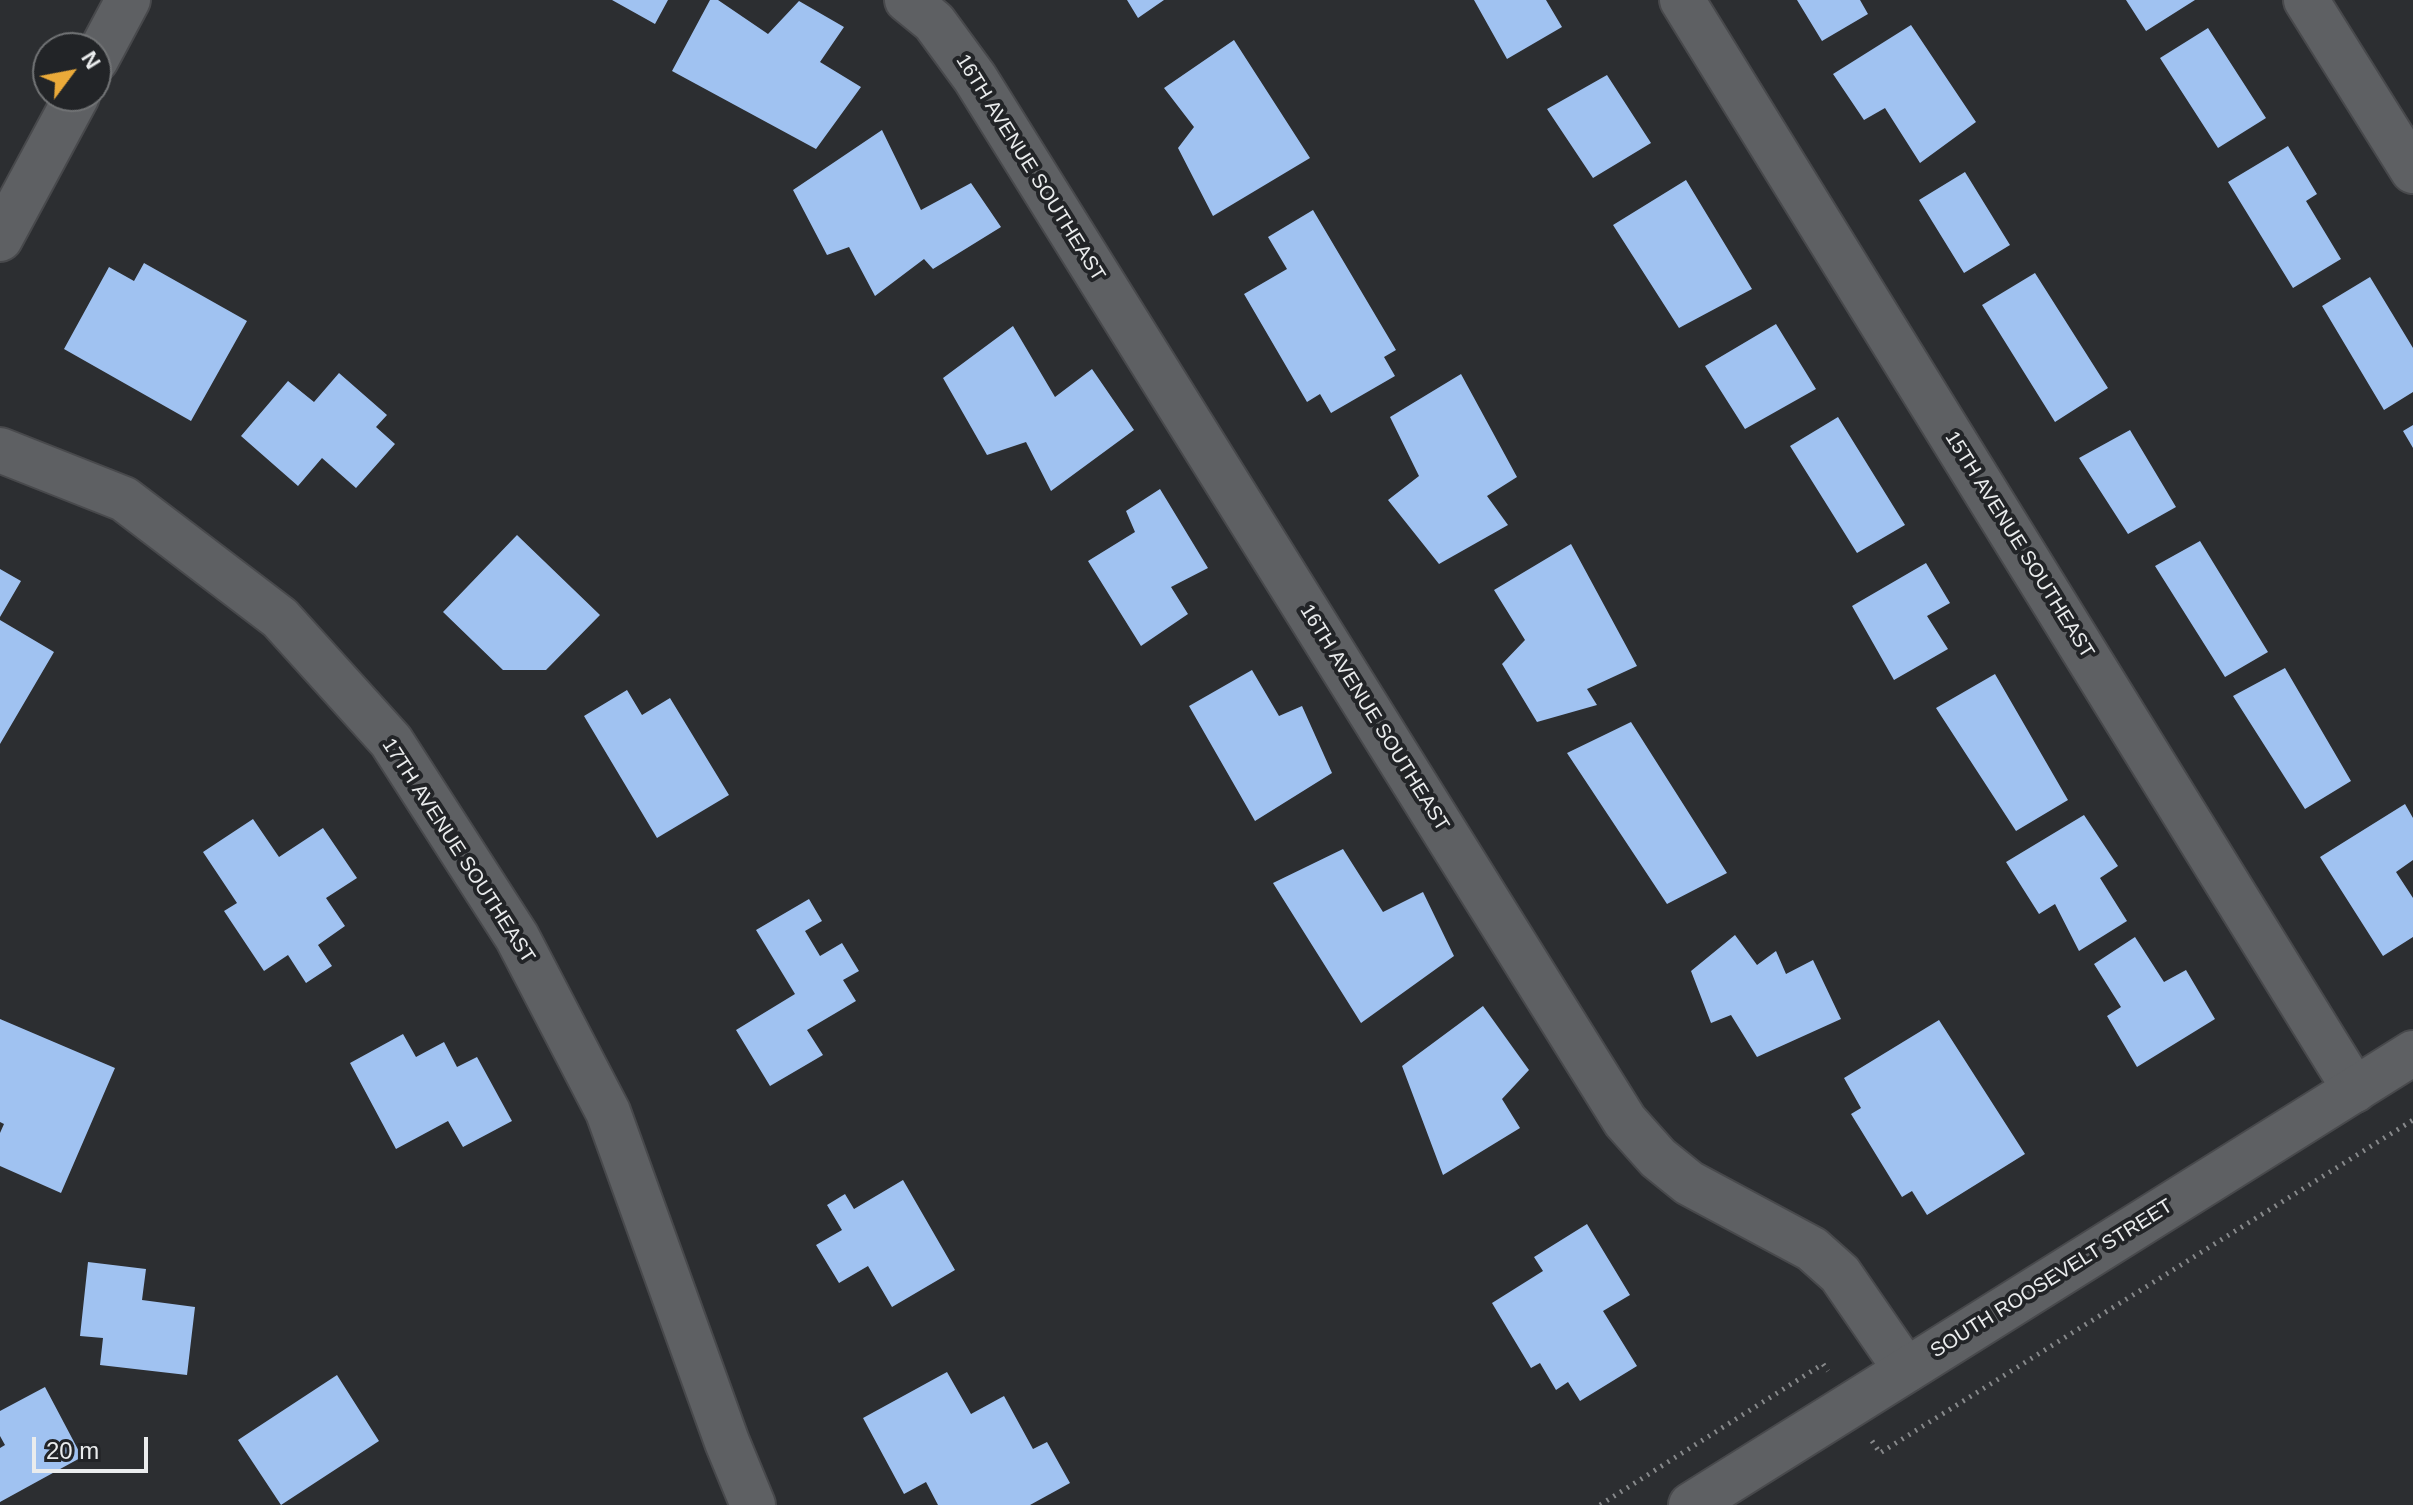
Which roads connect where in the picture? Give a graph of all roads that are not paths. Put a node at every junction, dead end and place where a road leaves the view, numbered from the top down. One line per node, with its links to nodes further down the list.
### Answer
1 (907, 0): 12 (street, 16TH AVENUE SOUTHEAST)
2 (1682, 0): 11 (street, 15TH AVENUE SOUTHEAST)
3 (2306, 0): 7 (street)
4 (113, 5): 5 (street)
5 (105, 32)
6 (68, 112): 8 (street)
7 (2413, 171)
8 (0, 239)
9 (0, 450): 13 (street, 17TH AVENUE SOUTHEAST)
10 (2413, 1053): 11 (street, SOUTH ROOSEVELT STREET)
11 (2355, 1090): 12 (street, SOUTH ROOSEVELT STREET)
12 (1906, 1370): 14 (street, SOUTH ROOSEVELT STREET)
13 (753, 1505)
14 (1691, 1505)

